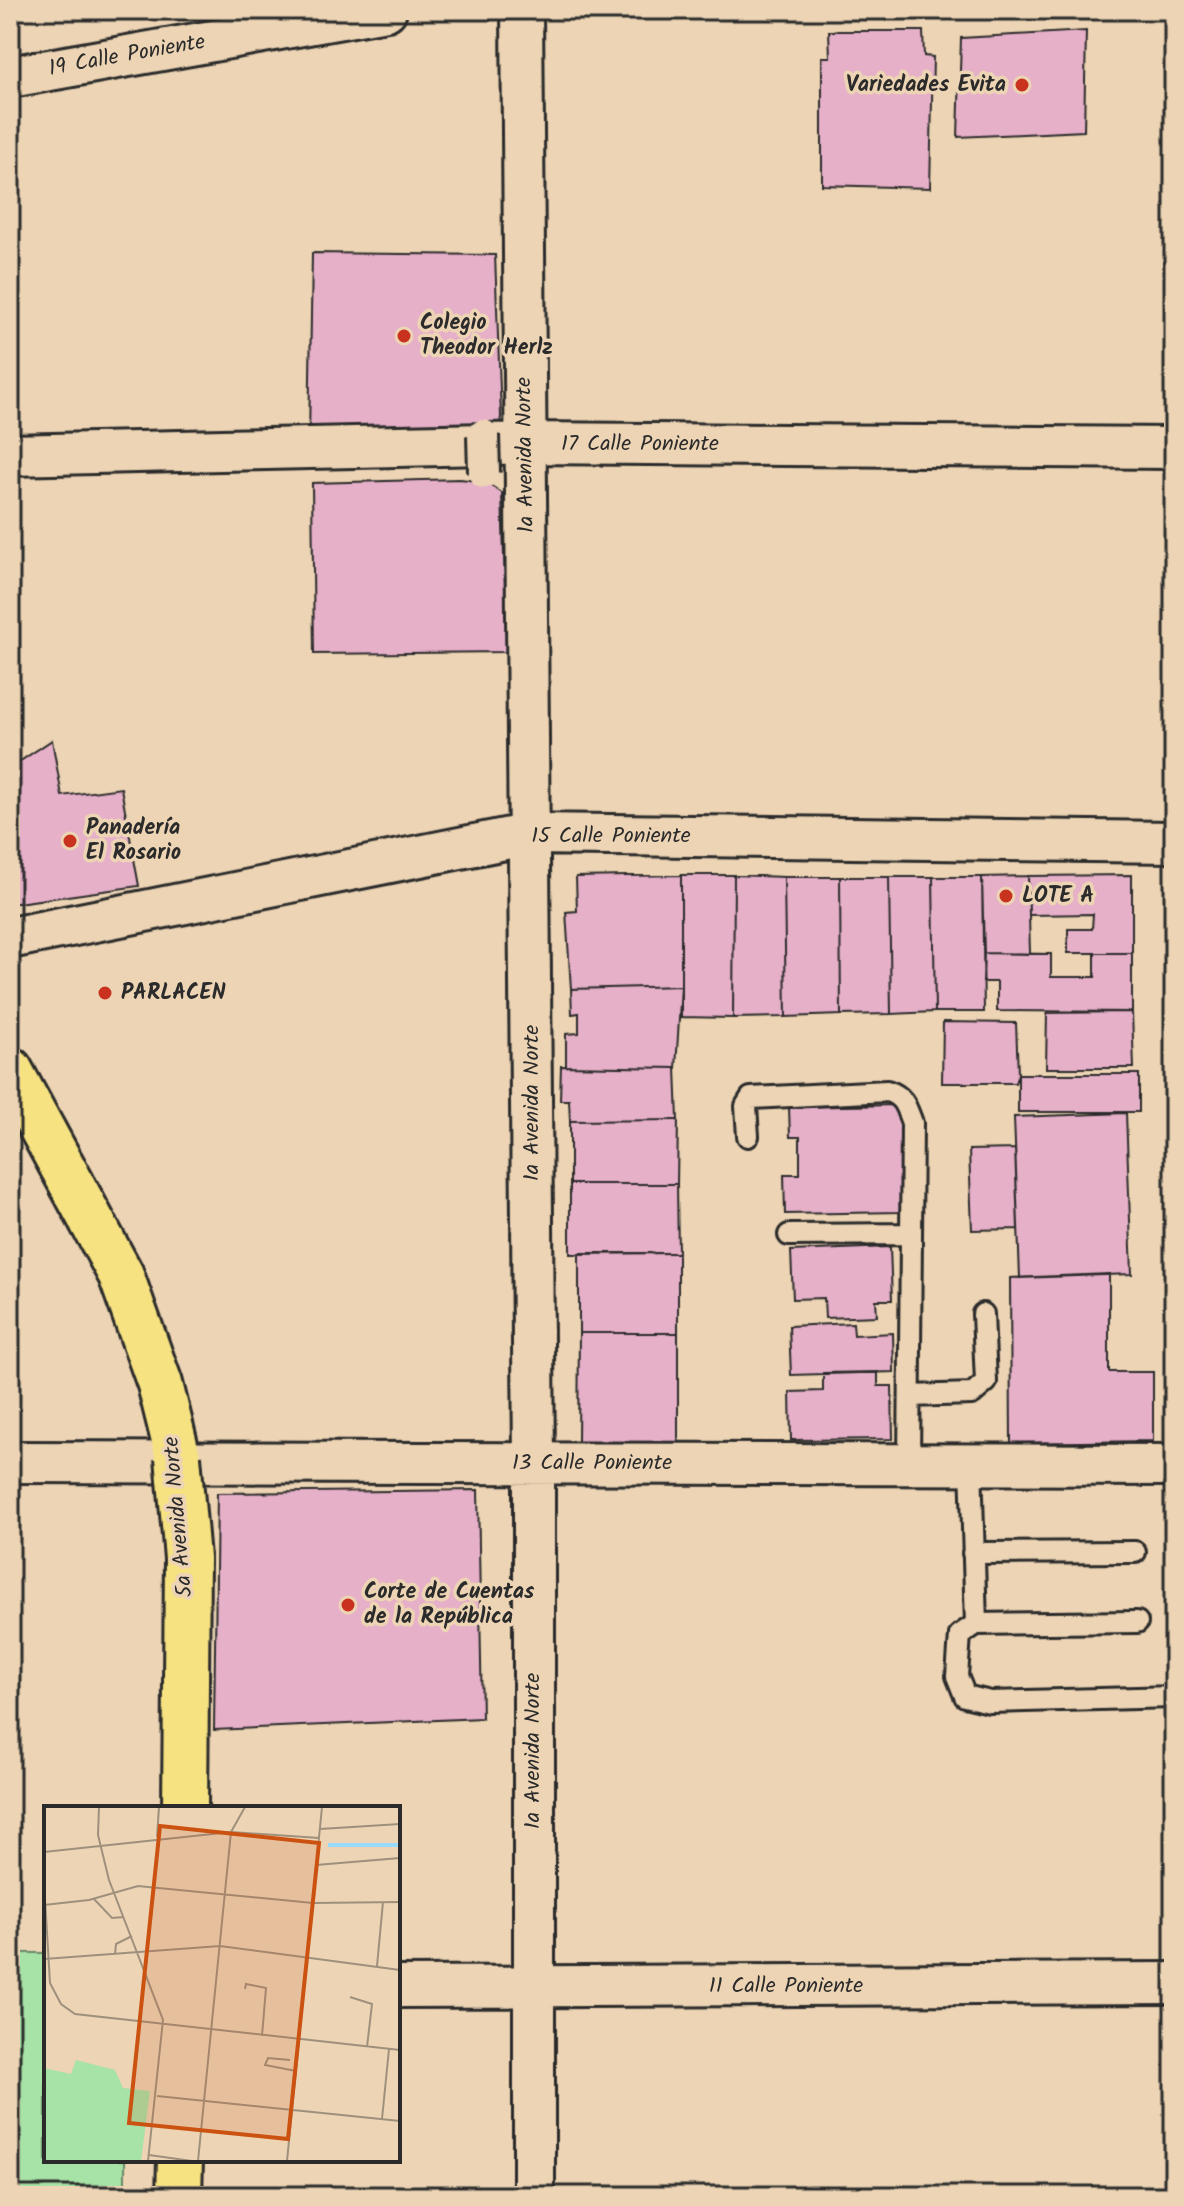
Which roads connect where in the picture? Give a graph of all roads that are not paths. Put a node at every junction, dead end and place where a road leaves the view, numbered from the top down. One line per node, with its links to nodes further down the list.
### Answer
1 (386, 10): 3 (street, 19 Calle Poniente)
2 (522, 10): 5 (street, 1a Avenida Norte)
3 (10, 77)
4 (483, 435): 8 (street, bridge)
5 (526, 443): 6 (street, 17 Calle Poniente); 7 (street, 17 Calle Poniente); 9 (street, 1a Avenida Norte)
6 (1174, 448)
7 (10, 455)
8 (484, 473)
9 (530, 834): 10 (street, 15 Calle Poniente); 11 (street, 15 Calle Poniente); 19 (street, 1a Avenida Norte)
10 (1174, 842)
11 (10, 938)
12 (10, 1070): 28 (main road, 5a Avenida Norte, bridge)
13 (748, 1136): 14 (lane)
14 (911, 1234): 15 (lane); 17 (lane)
15 (789, 1235)
16 (983, 1314): 17 (lane)
17 (910, 1396): 20 (lane)
18 (10, 1462): 19 (street, 13 Calle Poniente)
19 (534, 1463): 20 (street, 13 Calle Poniente); 31 (street, 1a Avenida Norte)
20 (909, 1464): 21 (street, 13 Calle Poniente)
21 (971, 1464): 22 (street, 13 Calle Poniente); 24 (lane)
22 (1174, 1465)
23 (1135, 1552): 24 (lane)
24 (973, 1553): 26 (lane)
25 (1137, 1622): 26 (lane)
26 (976, 1624): 27 (lane)
27 (1174, 1697)
28 (185, 1806)
29 (1174, 1983): 31 (street, 11 Calle Poniente)
30 (400, 1987): 31 (street, 11 Calle Poniente)
31 (532, 1987): 34 (street, 1a Avenida Norte)
32 (180, 2162): 33 (main road)
33 (179, 2196)
34 (534, 2196)

